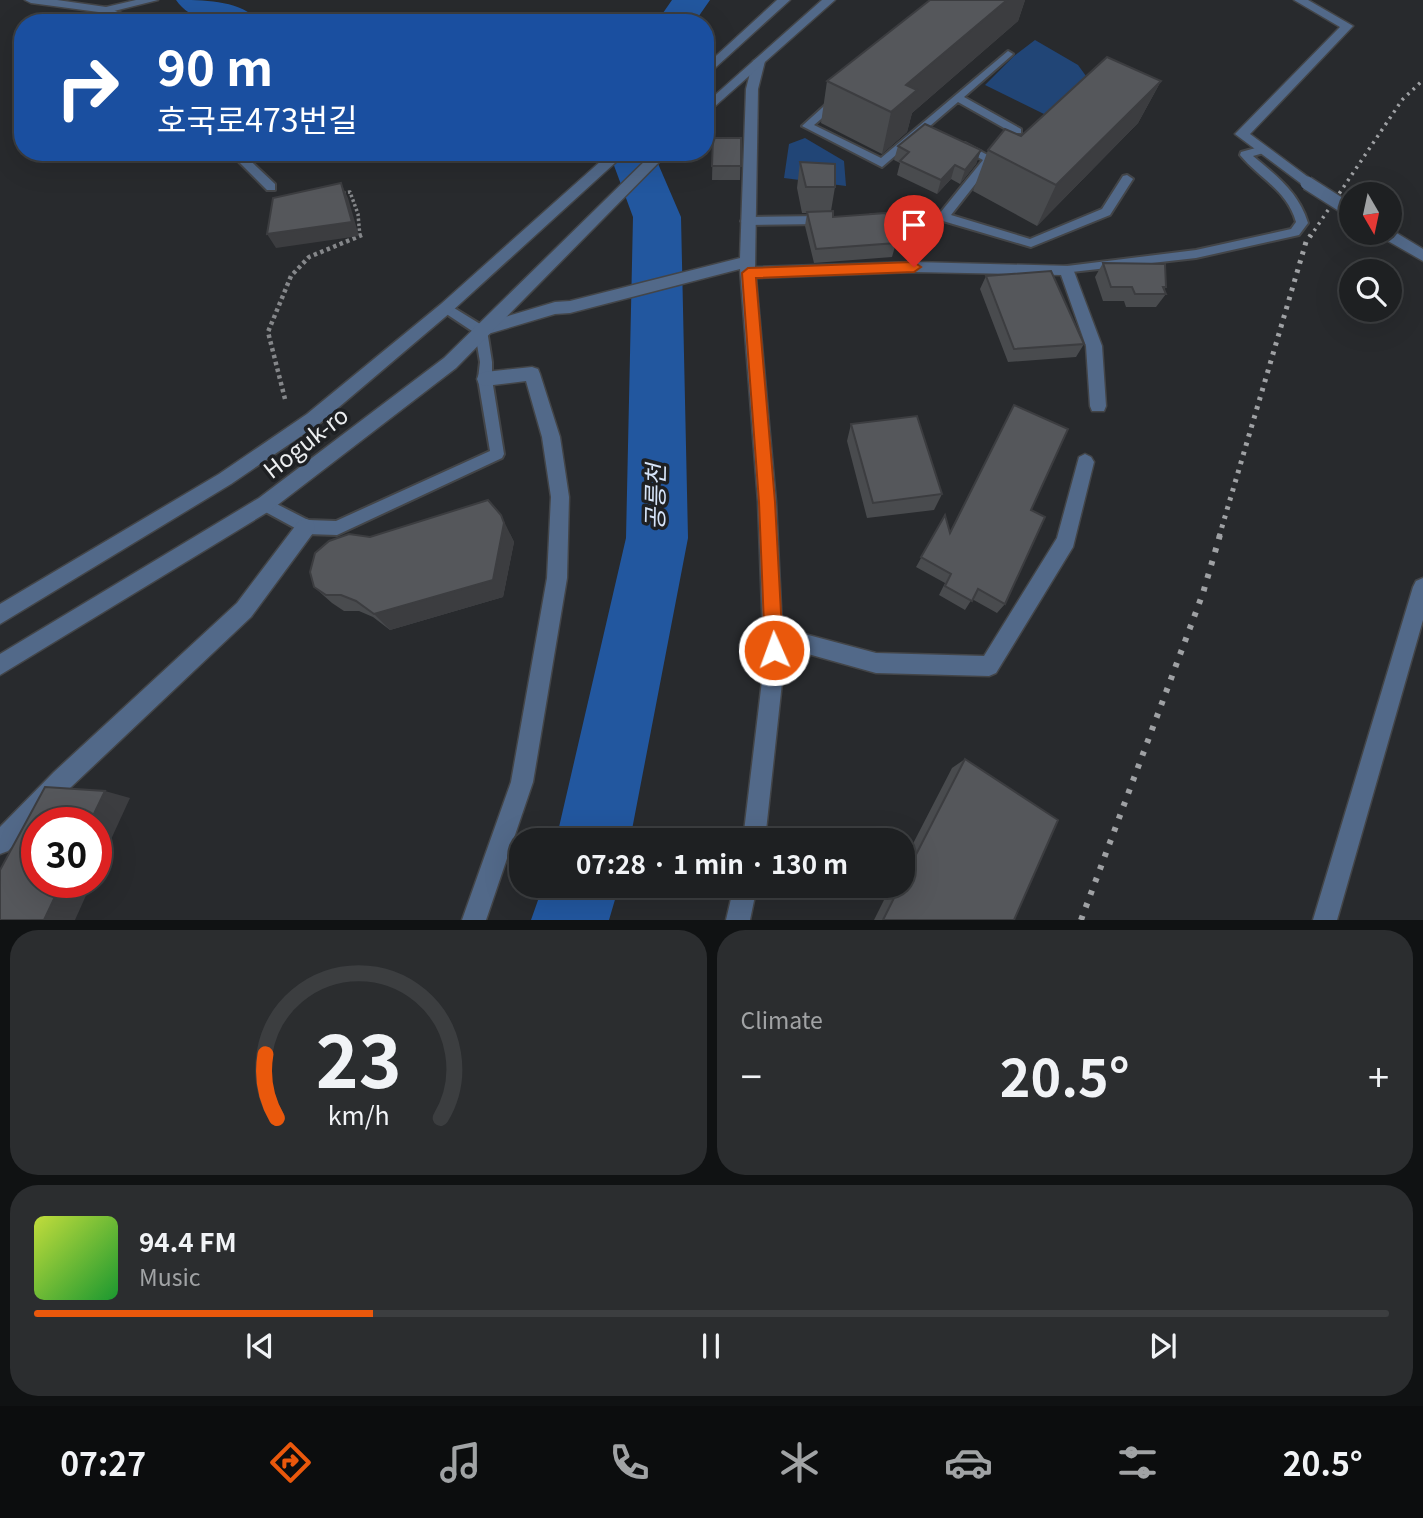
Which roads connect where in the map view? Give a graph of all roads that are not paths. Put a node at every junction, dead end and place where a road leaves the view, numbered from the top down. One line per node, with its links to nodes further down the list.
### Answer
1 (31, 0): 6 (street)
2 (152, 0): 6 (street)
3 (783, 0): 10 (street)
4 (830, 0): 9 (street)
5 (1300, 0): 16 (street)
6 (106, 10): 7 (lane)
7 (115, 14)
8 (1008, 54): 12 (lane)
9 (760, 61): 13 (street); 26 (street)
10 (714, 65)
11 (847, 91): 12 (lane)
12 (958, 98): 14 (lane)
13 (714, 103)
14 (1017, 131)
15 (958, 143): 23 (lane)
16 (1263, 150): 22 (street, bridge); 30 (lane)
17 (244, 161): 21 (lane)
18 (610, 161): 31 (street, Hoguk-ro)
19 (653, 161): 32 (street, Hoguk-ro)
20 (1126, 179): 23 (lane)
21 (271, 187)
22 (1339, 203)
23 (943, 217): 25 (lane)
24 (841, 219): 26 (lane)
25 (853, 219)
26 (747, 221): 29 (street)
27 (1402, 243): 28 (street)
28 (1423, 256)
29 (748, 268): 30 (street); 32 (street); 40 (street)
30 (1066, 270): 34 (street)
31 (446, 308): 32 (lane); 39 (street, Hoguk-ro)
32 (481, 330): 33 (lane); 36 (street, Hoguk-ro)
33 (485, 379): 37 (lane); 45 (street)
34 (1098, 406)
35 (1084, 462): 40 (street)
36 (265, 504): 37 (lane); 41 (street, Hoguk-ro)
37 (306, 527): 43 (street)
38 (1423, 587): 47 (street)
39 (0, 615)
40 (774, 635): 42 (street)
41 (0, 666)
42 (755, 828)
43 (0, 843)
44 (743, 898): 46 (street)
45 (474, 919)
46 (738, 919)
47 (1325, 919)

